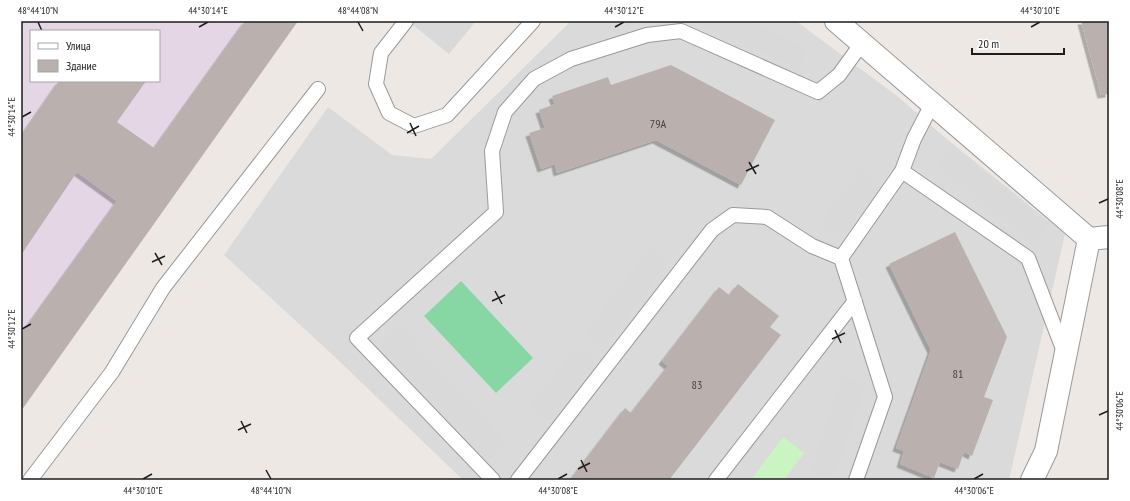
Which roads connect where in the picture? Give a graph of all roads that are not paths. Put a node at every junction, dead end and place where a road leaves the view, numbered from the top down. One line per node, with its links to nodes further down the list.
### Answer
1 (406, 21): 2 (lane)
2 (533, 21)
3 (836, 21): 4 (street)
4 (862, 43): 6 (street); 13 (lane)
5 (318, 88): 12 (lane)
6 (932, 104): 7 (lane); 8 (street)
7 (902, 171): 9 (lane); 11 (lane)
8 (1099, 238): 11 (street)
9 (841, 258): 10 (lane); 14 (lane)
10 (854, 301): 15 (lane); 16 (lane)
11 (1065, 355): 17 (street)
12 (30, 480)
13 (493, 480)
14 (518, 480)
15 (716, 480)
16 (856, 480)
17 (1032, 480)

